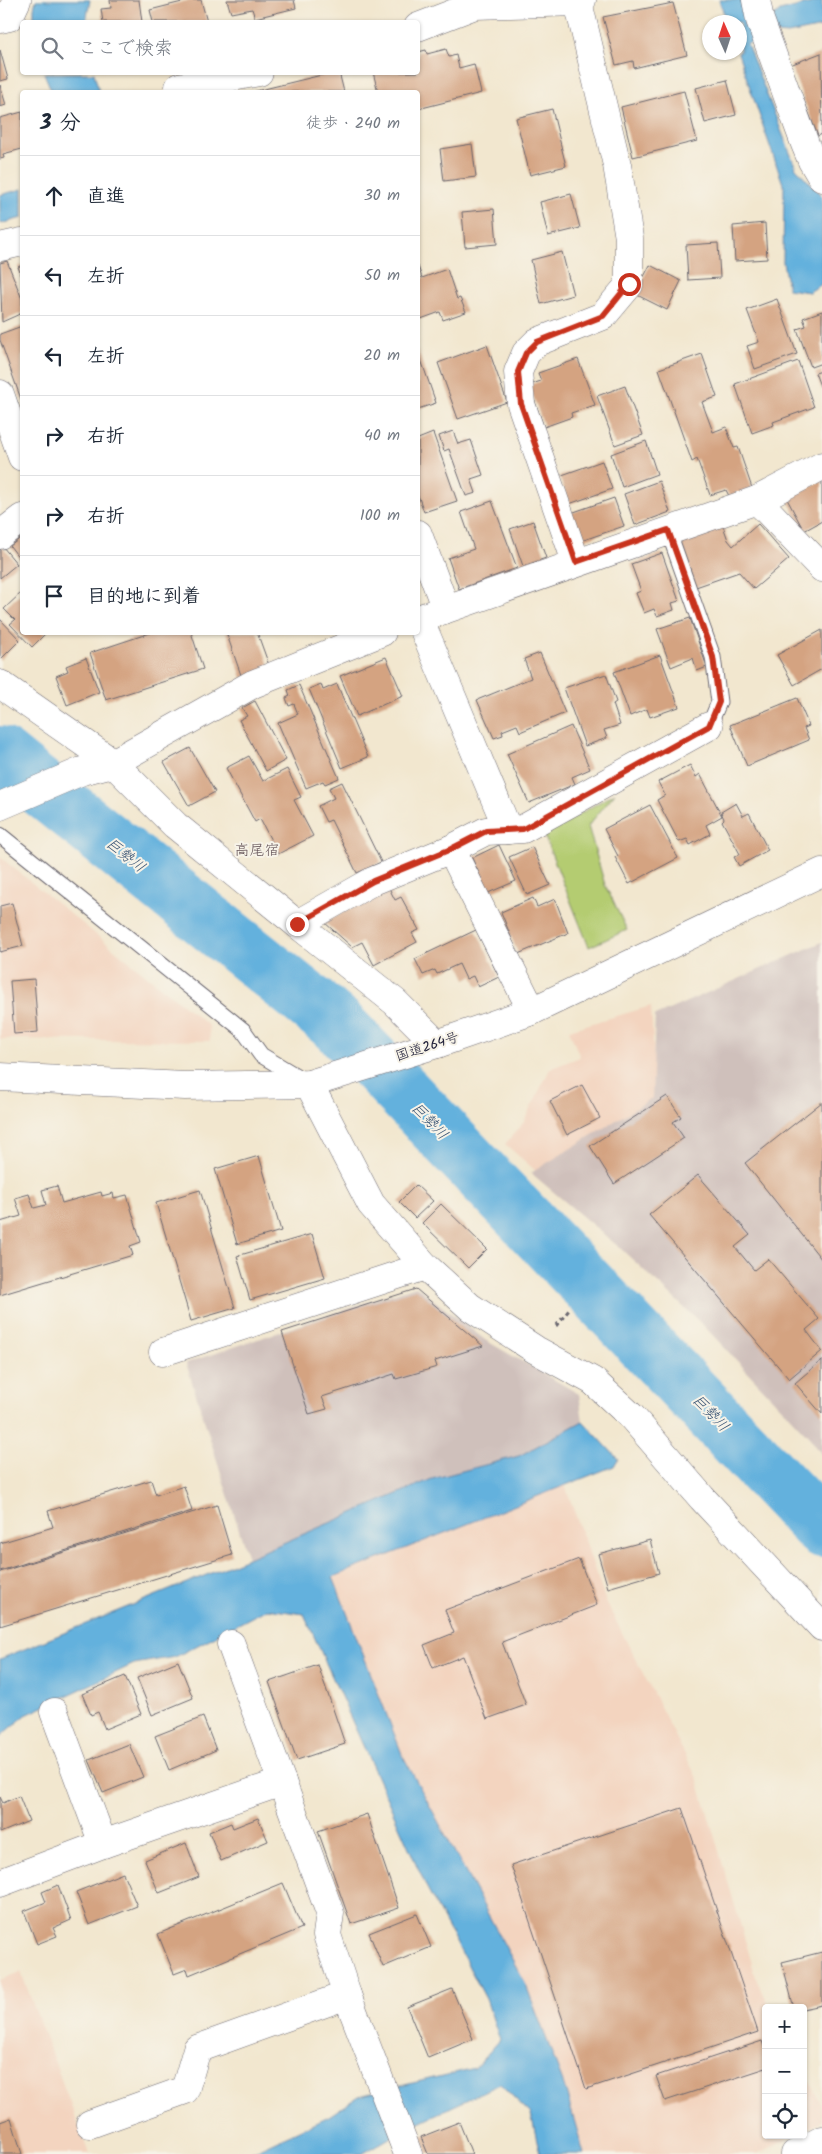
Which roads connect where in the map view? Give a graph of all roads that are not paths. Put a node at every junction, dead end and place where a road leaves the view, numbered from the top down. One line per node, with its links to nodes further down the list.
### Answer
1 (17, 0): 3 (main road)
2 (580, 1): 5 (main road); 19 (main road)
3 (0, 19)
4 (760, 19): 8 (main road)
5 (420, 26)
6 (243, 75): 7 (main road)
7 (179, 87)
8 (822, 178)
9 (20, 242): 10 (main road)
10 (0, 247)
11 (0, 394): 12 (main road)
12 (20, 451)
13 (822, 466): 14 (main road)
14 (757, 500): 16 (main road); 20 (main road)
15 (20, 519): 17 (main road)
16 (668, 530): 19 (main road); 26 (lane)
17 (0, 534)
18 (420, 539): 21 (main road)
19 (576, 562): 21 (main road)
20 (822, 568)
21 (445, 607): 22 (main road)
22 (420, 617)
23 (420, 623): 29 (main road)
24 (375, 635): 27 (main road)
25 (0, 684): 27 (main road)
26 (709, 726): 29 (main road)
27 (114, 763): 28 (main road); 33 (main road)
28 (0, 806)
29 (508, 830): 31 (main road)
30 (0, 836): 37 (lane)
31 (451, 849): 33 (main road); 34 (main road)
32 (822, 872): 34 (main road, 国道264号)
33 (297, 924): 35 (main road)
34 (532, 1010): 35 (main road, 国道264号)
35 (426, 1047): 37 (main road, 国道264号)
36 (0, 1077): 37 (main road, 国道264号)
37 (317, 1081): 38 (main road)
38 (425, 1266): 39 (main road); 40 (main road)
39 (163, 1352)
40 (822, 1627)
41 (231, 1644): 43 (main road)
42 (54, 1712): 44 (main road)
43 (282, 1782): 44 (main road); 46 (main road)
44 (103, 1844): 45 (main road)
45 (0, 1883)
46 (348, 1995): 47 (main road); 49 (main road)
47 (90, 2124)
48 (822, 2140): 50 (main road)
49 (406, 2147)
50 (795, 2154)

